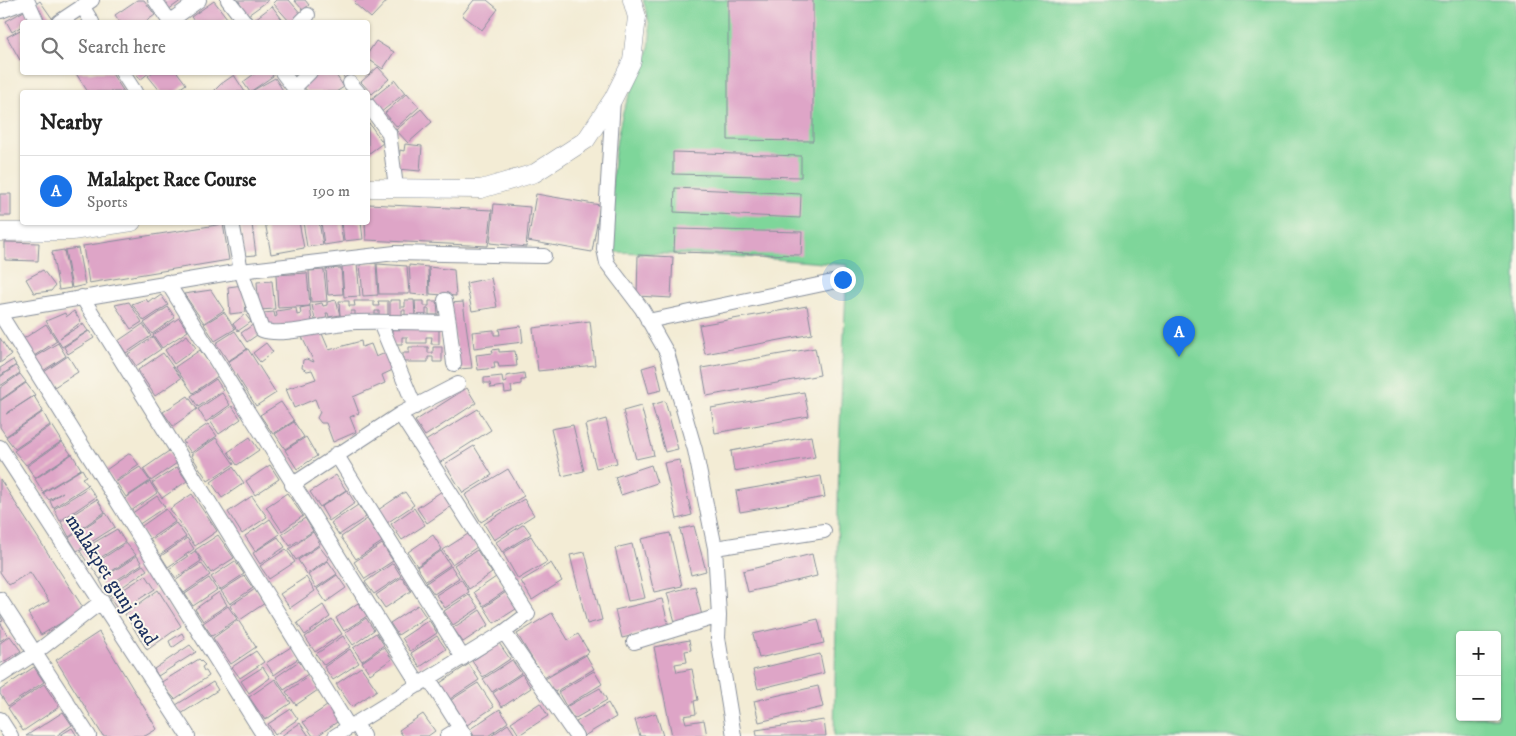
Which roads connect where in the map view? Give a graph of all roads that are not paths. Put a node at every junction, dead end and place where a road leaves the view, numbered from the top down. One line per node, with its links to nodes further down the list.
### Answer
1 (27, 0): 7 (street); 8 (street)
2 (155, 0): 11 (street)
3 (199, 0): 12 (street)
4 (228, 0): 13 (street)
5 (632, 0): 19 (street)
6 (87, 3): 9 (street); 10 (street)
7 (0, 13)
8 (36, 20)
9 (62, 20)
10 (91, 20)
11 (169, 20)
12 (173, 20)
13 (243, 20)
14 (124, 75): 17 (street)
15 (284, 75): 18 (street)
16 (308, 75): 18 (street)
17 (134, 90)
18 (295, 90)
19 (613, 99): 21 (street); 33 (street)
20 (370, 109): 21 (street)
21 (396, 187): 22 (street)
22 (370, 188)
23 (112, 225): 25 (street)
24 (233, 225): 27 (street)
25 (0, 232)
26 (544, 256): 27 (street)
27 (242, 271): 28 (street); 34 (street)
28 (166, 282): 30 (street); 42 (street)
29 (837, 282): 33 (street)
30 (82, 297): 32 (street); 55 (street)
31 (445, 300): 35 (street)
32 (0, 313): 60 (street)
33 (648, 321): 44 (street)
34 (380, 323): 35 (street); 38 (street)
35 (448, 323): 36 (street)
36 (454, 364)
37 (458, 384): 38 (street)
38 (415, 407): 39 (street)
39 (400, 414): 41 (street); 48 (street)
40 (0, 447): 46 (street, malakpet gunj road)
41 (336, 454): 42 (street); 51 (street)
42 (292, 485): 53 (street)
43 (824, 531): 44 (street)
44 (715, 548): 47 (street)
45 (0, 600): 50 (street)
46 (102, 601): 50 (street); 59 (street, malakpet gunj road)
47 (719, 616): 49 (street); 65 (street)
48 (504, 632): 51 (street); 64 (street)
49 (634, 642)
50 (34, 654): 52 (street); 58 (street)
51 (463, 658): 53 (street)
52 (0, 676)
53 (424, 682): 55 (street); 56 (street)
54 (0, 719): 57 (street)
55 (352, 725): 61 (street); 62 (street)
56 (462, 732): 63 (street)
57 (11, 736)
58 (89, 736)
59 (188, 736)
60 (264, 736)
61 (335, 736)
62 (363, 736)
63 (447, 736)
64 (576, 736)
65 (734, 736)

